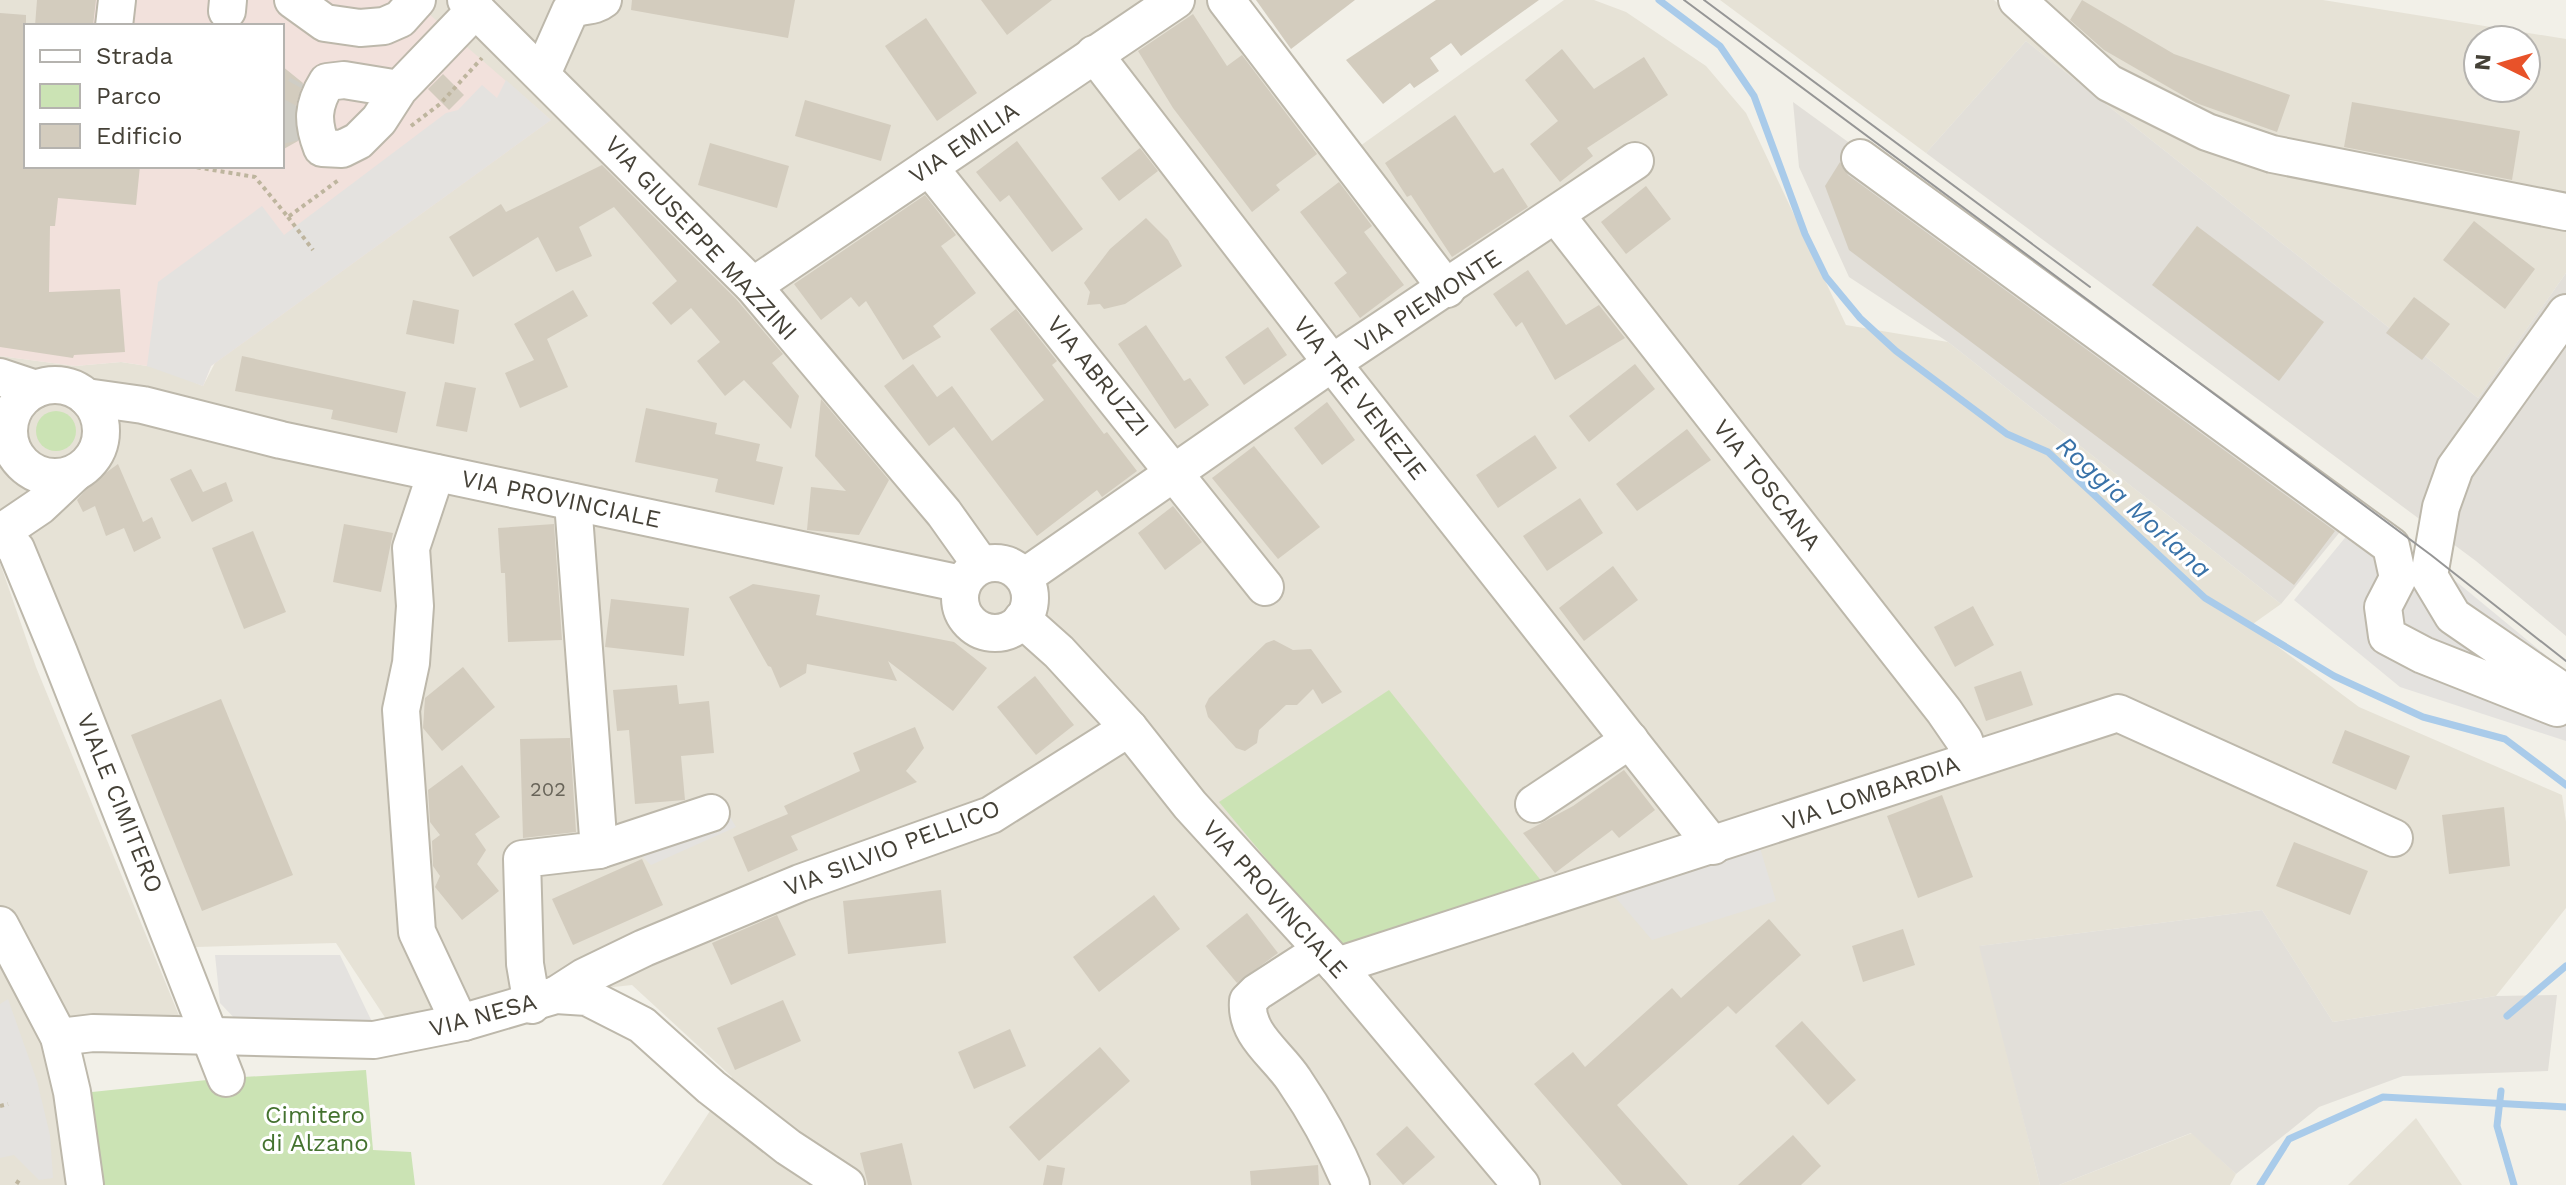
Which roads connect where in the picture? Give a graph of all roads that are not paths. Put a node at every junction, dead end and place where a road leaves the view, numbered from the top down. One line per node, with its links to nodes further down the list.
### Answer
1 (117, 0): 9 (street)
2 (293, 0): 3 (street)
3 (417, 0)
4 (1176, 0): 10 (street, VIA EMILIA)
5 (1226, 0): 19 (street)
6 (2017, 0): 16 (street)
7 (578, 2): 11 (street)
8 (471, 4): 11 (street, VIA GIUSEPPE MAZZINI); 12 (street)
9 (114, 24)
10 (1094, 54): 15 (street, VIA EMILIA); 21 (street, VIA TRE VENEZIE)
11 (531, 63): 18 (street, VIA GIUSEPPE MAZZINI)
12 (399, 89): 12 (street)
13 (1860, 158): 20 (street)
14 (1635, 161): 17 (street, VIA PIEMONTE)
15 (929, 167): 18 (street, VIA EMILIA); 30 (street, VIA ABRUZZI)
16 (2566, 212)
17 (1556, 215): 19 (street, VIA PIEMONTE); 39 (street, VIA TOSCANA)
18 (753, 286): 33 (street, VIA GIUSEPPE MAZZINI)
19 (1447, 289): 21 (street, VIA PIEMONTE)
20 (2566, 313)
21 (1332, 363): 30 (street, VIA PIEMONTE); 38 (street, VIA TRE VENEZIE)
22 (0, 377): 23 (street)
23 (36, 389): 24 (street); 25 (street)
24 (86, 397): 26 (street, VIA PROVINCIALE); 28 (street)
25 (5, 412): 27 (street)
26 (161, 412): 28 (street); 29 (street, VIA PROVINCIALE)
27 (18, 460): 28 (street); 32 (street)
28 (86, 462): 32 (street)
29 (436, 473): 31 (street, VIA PROVINCIALE); 51 (street)
30 (1177, 473): 34 (street, VIA PIEMONTE); 35 (street, VIA ABRUZZI)
31 (573, 502): 33 (street, VIA PROVINCIALE); 44 (street)
32 (2, 533): 52 (street, VIALE CIMITERO)
33 (971, 574): 34 (street); 36 (street)
34 (1024, 577): 36 (street)
35 (1265, 587)
36 (1022, 619): 37 (street, VIA PROVINCIALE)
37 (1129, 728): 46 (street, VIA SILVIO PELLICO); 47 (street, VIA PROVINCIALE)
38 (1630, 740): 40 (street); 43 (street, VIA TRE VENEZIE)
39 (1971, 759): 42 (street, VIA LOMBARDIA); 43 (street, VIA LOMBARDIA)
40 (1534, 804)
41 (711, 813): 44 (street)
42 (2394, 838)
43 (1713, 846): 47 (street, VIA LOMBARDIA)
44 (599, 850): 49 (street)
45 (0, 925): 48 (street)
46 (644, 948): 49 (street, VIA SILVIO PELLICO); 50 (street, VIA SILVIO PELLICO)
47 (1329, 958): 57 (street, VIA LOMBARDIA); 58 (street, VIA PROVINCIALE)
48 (9, 962): 53 (street)
49 (544, 1000): 50 (street, VIA NESA); 51 (street, VIA NESA)
50 (601, 1002): 56 (street, VIA NESA)
51 (464, 1022): 52 (street, VIA NESA)
52 (210, 1036): 53 (street, VIA NESA); 54 (street, VIALE CIMITERO)
53 (59, 1037): 55 (street)
54 (226, 1078)
55 (85, 1185)
56 (846, 1185)
57 (1351, 1185)
58 (1521, 1185)

